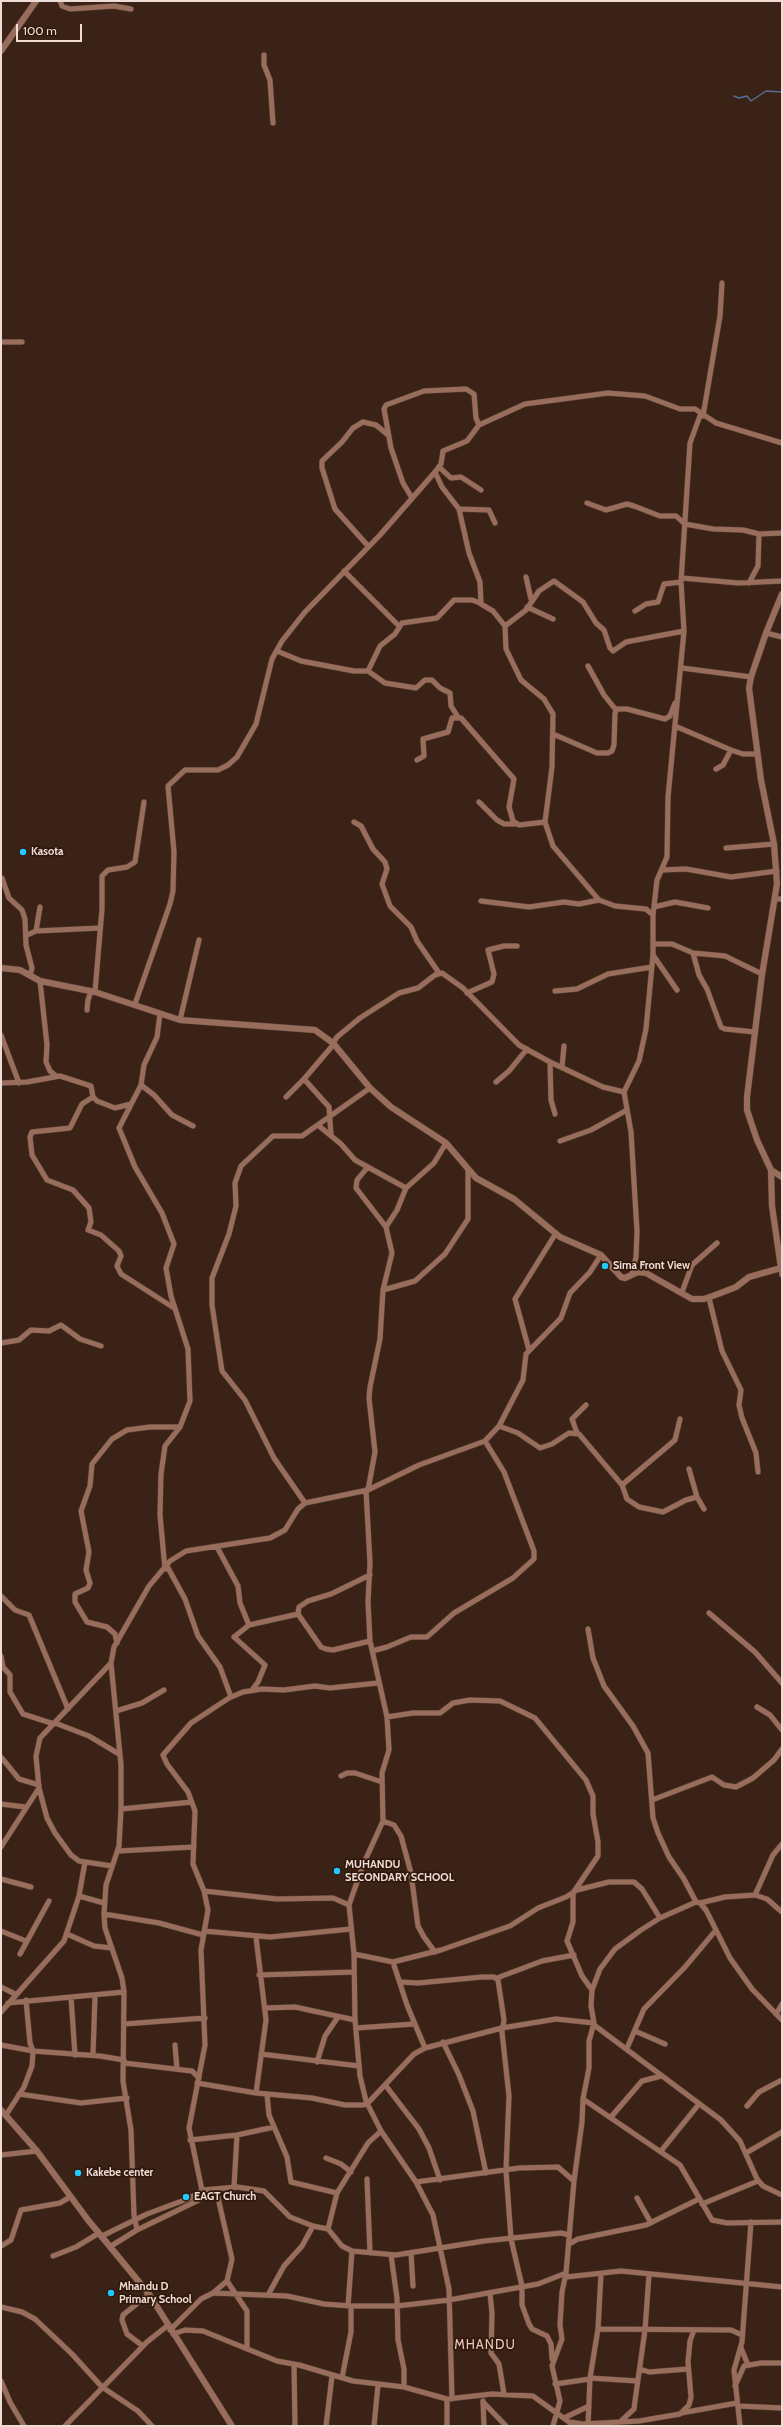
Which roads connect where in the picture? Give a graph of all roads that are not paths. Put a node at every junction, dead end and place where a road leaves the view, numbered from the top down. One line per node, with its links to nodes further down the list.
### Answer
1 (36, 1): 4 (street)
2 (60, 1): 3 (street)
3 (131, 9)
4 (1, 50)
5 (264, 55): 6 (street)
6 (273, 123)
7 (722, 283): 10 (street)
8 (1, 342): 9 (street)
9 (22, 342)
10 (702, 414): 11 (street); 13 (street); 21 (street)
11 (479, 425): 12 (street); 14 (street)
12 (388, 435): 17 (street); 24 (street)
13 (782, 443)
14 (439, 467): 15 (street); 16 (street)
15 (436, 472): 17 (street); 19 (street)
16 (481, 490)
17 (412, 498): 24 (street)
18 (587, 503): 21 (street)
19 (458, 509): 20 (street); 32 (street)
20 (494, 523)
21 (685, 524): 23 (street); 27 (street)
22 (782, 533): 23 (street)
23 (759, 534): 29 (street)
24 (368, 546): 25 (street)
25 (344, 571): 36 (street); 41 (street)
26 (526, 577): 31 (street)
27 (681, 580): 29 (street); 34 (street); 38 (street)
28 (782, 581): 29 (street)
29 (749, 583)
30 (782, 594): 39 (street)
31 (531, 600): 33 (street); 38 (street)
32 (480, 603): 36 (street); 37 (street)
33 (527, 607): 35 (street); 37 (street)
34 (635, 611)
35 (553, 619)
36 (399, 626): 44 (street)
37 (505, 626): 50 (street)
38 (684, 631): 43 (street)
39 (766, 633): 40 (street); 45 (street)
40 (782, 637)
41 (277, 651): 44 (street); 93 (street)
42 (588, 666): 47 (street)
43 (682, 668): 45 (street); 46 (street)
44 (368, 671): 48 (street)
45 (750, 677): 52 (street)
46 (677, 698): 47 (street); 49 (street)
47 (616, 710): 50 (street)
48 (458, 717): 53 (street); 59 (street)
49 (675, 726): 51 (street); 62 (street)
50 (553, 734): 58 (street)
51 (731, 750): 52 (street); 54 (street)
52 (757, 754): 60 (street)
53 (417, 760)
54 (716, 769)
55 (144, 802): 73 (street)
56 (479, 802): 59 (street)
57 (354, 822): 85 (street)
58 (545, 822): 59 (street); 66 (street)
59 (515, 824)
60 (774, 844): 61 (street); 63 (street)
61 (726, 848)
62 (662, 870): 63 (street); 70 (street)
63 (777, 871): 65 (street)
64 (2, 878): 77 (street)
65 (775, 899): 67 (street); 86 (street)
66 (599, 900): 68 (street); 72 (street)
67 (782, 900)
68 (481, 901)
69 (40, 907): 76 (street)
70 (654, 907): 71 (street); 72 (street)
71 (708, 908)
72 (653, 915): 79 (street)
73 (101, 916): 74 (street); 75 (street)
74 (92, 928): 75 (street); 76 (street)
75 (100, 928): 91 (street)
76 (36, 931): 77 (street)
77 (27, 934): 87 (street)
78 (199, 940): 96 (street)
79 (653, 944): 81 (street); 82 (street)
80 (517, 946): 92 (street)
81 (693, 952): 86 (street); 97 (street)
82 (653, 955): 83 (street); 89 (street)
83 (652, 967): 90 (street); 111 (street)
84 (1, 968): 87 (street)
85 (438, 973): 92 (street); 99 (street)
86 (762, 974): 97 (street)
87 (30, 976): 88 (street)
88 (40, 981): 91 (street); 104 (street)
89 (677, 990)
90 (555, 991)
91 (93, 992): 93 (street); 94 (street)
92 (467, 993): 101 (street)
93 (135, 1004): 95 (street)
94 (87, 1010)
95 (160, 1014): 96 (street); 109 (street)
96 (180, 1020): 99 (street)
97 (755, 1032): 124 (street)
98 (1, 1035): 108 (street)
99 (334, 1043): 105 (street); 110 (street)
100 (564, 1046): 103 (street)
101 (527, 1049): 102 (street); 106 (street)
102 (550, 1062): 103 (street); 116 (street)
103 (562, 1068): 111 (street)
104 (55, 1075): 108 (street); 112 (street)
105 (304, 1080): 113 (street); 117 (street)
106 (496, 1082)
107 (1, 1083): 108 (street)
108 (19, 1083)
109 (141, 1085): 114 (street); 118 (street)
110 (370, 1088): 117 (street); 122 (street)
111 (624, 1092): 115 (street)
112 (93, 1097): 114 (street); 138 (street)
113 (286, 1097)
114 (131, 1104): 138 (street)
115 (627, 1110): 121 (street); 133 (street)
116 (555, 1114)
117 (331, 1115): 119 (street); 120 (street)
118 (193, 1126)
119 (319, 1126): 120 (street); 153 (street)
120 (331, 1135): 123 (street)
121 (560, 1141)
122 (446, 1143): 125 (street); 127 (street)
123 (367, 1168): 127 (street); 128 (street)
124 (771, 1170): 126 (street); 132 (street)
125 (468, 1171): 129 (street); 135 (street)
126 (782, 1177)
127 (406, 1188): 128 (street)
128 (386, 1227): 135 (street)
129 (556, 1233): 131 (street); 141 (street)
130 (717, 1243): 136 (street)
131 (601, 1255): 133 (street); 141 (street)
132 (781, 1268): 134 (street); 137 (street)
133 (632, 1274): 136 (street)
134 (782, 1275)
135 (383, 1290): 151 (street)
136 (682, 1292): 137 (street)
137 (709, 1298): 149 (street)
138 (174, 1308): 145 (street)
139 (1, 1343): 140 (street)
140 (101, 1346)
141 (529, 1350): 144 (street)
142 (586, 1405): 146 (street)
143 (680, 1419): 150 (street)
144 (498, 1426): 146 (street); 147 (street)
145 (180, 1427): 156 (street); 164 (street)
146 (577, 1433): 150 (street)
147 (485, 1441): 151 (street); 165 (street)
148 (689, 1469): 152 (street)
149 (758, 1472)
150 (622, 1486): 152 (street)
151 (367, 1490): 153 (street); 157 (street)
152 (697, 1497): 154 (street)
153 (305, 1503): 155 (street)
154 (704, 1509)
155 (217, 1547): 156 (street); 161 (street)
156 (166, 1567): 164 (street); 172 (street)
157 (370, 1575): 159 (street); 163 (street)
158 (1, 1596): 174 (street)
159 (298, 1614): 161 (street); 163 (street)
160 (709, 1614): 168 (street)
161 (249, 1625): 171 (street)
162 (588, 1629): 185 (street)
163 (370, 1641): 165 (street)
164 (117, 1643): 167 (street)
165 (372, 1651): 169 (street)
166 (1, 1656): 177 (street)
167 (111, 1663): 174 (street); 175 (street)
168 (782, 1683)
169 (378, 1684): 171 (street); 176 (street)
170 (164, 1690): 175 (street)
171 (252, 1690): 172 (street)
172 (231, 1697): 186 (street)
173 (757, 1707): 178 (street)
174 (68, 1709): 177 (street)
175 (116, 1711): 180 (street)
176 (387, 1718): 183 (street); 200 (street)
177 (55, 1723): 180 (street); 184 (street)
178 (782, 1730)
179 (782, 1748): 185 (street)
180 (120, 1754): 189 (street)
181 (1, 1757): 184 (street)
182 (341, 1776): 183 (street)
183 (382, 1782): 190 (street)
184 (39, 1787): 188 (street); 195 (street)
185 (652, 1800): 204 (street)
186 (192, 1802): 189 (street); 193 (street)
187 (1, 1804): 188 (street)
188 (25, 1807): 192 (street)
189 (121, 1809): 194 (street)
190 (383, 1821): 206 (street); 218 (street)
191 (782, 1844): 201 (street)
192 (1, 1847)
193 (194, 1847): 194 (street); 199 (street)
194 (118, 1851): 196 (street)
195 (85, 1862): 196 (street); 202 (street)
196 (112, 1866): 205 (street)
197 (1, 1879): 198 (street)
198 (31, 1887)
199 (204, 1891): 206 (street); 213 (street)
200 (573, 1893): 209 (street); 218 (street); 221 (street)
201 (755, 1895): 204 (street); 207 (street)
202 (79, 1896): 205 (street); 214 (street)
203 (49, 1901): 216 (street)
204 (698, 1902): 209 (street); 211 (street)
205 (104, 1903): 208 (street)
206 (350, 1905): 210 (street)
207 (782, 1912)
208 (104, 1914): 213 (street); 217 (street)
209 (660, 1918): 228 (street)
210 (351, 1929): 215 (street); 220 (street)
211 (716, 1930): 238 (street); 248 (street)
212 (1, 1931): 216 (street)
213 (203, 1933): 215 (street); 240 (street)
214 (67, 1934): 217 (street); 230 (street)
215 (256, 1937): 224 (street)
216 (26, 1941): 219 (street)
217 (112, 1948): 229 (street)
218 (435, 1952): 222 (street)
219 (20, 1954)
220 (354, 1954): 222 (street); 223 (street)
221 (574, 1954): 225 (street); 228 (street)
222 (393, 1962): 226 (street)
223 (354, 1972): 224 (street); 241 (street)
224 (259, 1975): 236 (street)
225 (497, 1978): 226 (street); 247 (street)
226 (400, 1982): 244 (street)
227 (1, 1987): 230 (street)
228 (592, 1990): 245 (street)
229 (124, 1992): 231 (street); 243 (street)
230 (15, 1994): 234 (street)
231 (95, 1996): 232 (street); 258 (street)
232 (71, 1997): 233 (street); 257 (street)
233 (26, 2000): 234 (street); 255 (street)
234 (8, 2003): 237 (street)
235 (782, 2004): 238 (street)
236 (264, 2008): 239 (street); 256 (street)
237 (1, 2012)
238 (776, 2014): 242 (street)
239 (338, 2017): 241 (street); 260 (street)
240 (205, 2018): 243 (street); 264 (street)
241 (355, 2020): 246 (street)
242 (782, 2020)
243 (124, 2024): 259 (street)
244 (414, 2024): 246 (street); 253 (street)
245 (594, 2024): 247 (street); 254 (street); 271 (street)
246 (356, 2028): 261 (street)
247 (502, 2028): 249 (street); 288 (street)
248 (635, 2031): 250 (street); 254 (street)
249 (443, 2042): 253 (street); 290 (street)
250 (665, 2044)
251 (1, 2045): 255 (street)
252 (175, 2045): 262 (street)
253 (425, 2048): 266 (street)
254 (627, 2048): 263 (street)
255 (33, 2051): 257 (street); 268 (street)
256 (261, 2054): 260 (street); 267 (street)
257 (75, 2055): 258 (street)
258 (93, 2055): 259 (street)
259 (124, 2062): 262 (street); 270 (street)
260 (317, 2062): 261 (street)
261 (359, 2066): 272 (street)
262 (177, 2069): 264 (street)
263 (661, 2076): 273 (street); 277 (street)
264 (198, 2080): 267 (street); 282 (street)
265 (782, 2080): 274 (street)
266 (386, 2086): 272 (street); 292 (street)
267 (256, 2093): 269 (street)
268 (19, 2094): 270 (street); 276 (street)
269 (267, 2094): 272 (street); 278 (street)
270 (127, 2098): 304 (street)
271 (583, 2099): 277 (street); 293 (street)
272 (368, 2104): 279 (street)
273 (699, 2104): 284 (street); 285 (street)
274 (747, 2106)
275 (1, 2110): 276 (street)
276 (6, 2115): 283 (street)
277 (610, 2117): 284 (street)
278 (274, 2127): 281 (street); 299 (street)
279 (381, 2131): 289 (street); 295 (street)
280 (782, 2132): 285 (street)
281 (237, 2135): 282 (street); 296 (street)
282 (190, 2140): 298 (street)
283 (37, 2151): 286 (street); 301 (street)
284 (661, 2152): 303 (street)
285 (746, 2153): 294 (street)
286 (1, 2155)
287 (326, 2158): 289 (street)
288 (506, 2170): 290 (street); 293 (street); 313 (street)
289 (351, 2172): 299 (street)
290 (486, 2172): 292 (street)
291 (367, 2179): 319 (street)
292 (440, 2180): 295 (street)
293 (574, 2181): 312 (street)
294 (758, 2181): 300 (street); 303 (street)
295 (416, 2182): 317 (street)
296 (234, 2187): 297 (street); 308 (street)
297 (216, 2189): 298 (street); 326 (street)
298 (203, 2190): 304 (street); 310 (street)
299 (337, 2193): 309 (street)
300 (782, 2195)
301 (70, 2197): 311 (street); 315 (street)
302 (637, 2198): 307 (street)
303 (701, 2202): 305 (street); 307 (street)
304 (135, 2220): 310 (street); 311 (street)
305 (751, 2222): 306 (street); 327 (street)
306 (782, 2222)
307 (651, 2223): 314 (street)
308 (313, 2226): 309 (street); 335 (street)
309 (328, 2229): 318 (street)
310 (137, 2230): 316 (street)
311 (100, 2235): 316 (street); 322 (street)
312 (569, 2235): 313 (street); 314 (street)
313 (511, 2239): 317 (street); 329 (street)
314 (569, 2244): 324 (street)
315 (1, 2246)
316 (111, 2246): 333 (street)
317 (439, 2248): 320 (street); 336 (street)
318 (352, 2251): 319 (street); 337 (street)
319 (370, 2253): 321 (street)
320 (411, 2253): 321 (street); 328 (street)
321 (391, 2255): 338 (street)
322 (53, 2256)
323 (601, 2274): 324 (street); 325 (street); 340 (street)
324 (566, 2275): 329 (street); 350 (street)
325 (649, 2275): 327 (street); 342 (street)
326 (227, 2281): 331 (street); 334 (street)
327 (747, 2282): 330 (street); 344 (street)
328 (413, 2286)
329 (522, 2286): 332 (street); 350 (street)
330 (782, 2287)
331 (213, 2293): 334 (street); 341 (street)
332 (490, 2293): 336 (street); 364 (street)
333 (149, 2294): 341 (street); 345 (street)
334 (235, 2294): 335 (street); 346 (street)
335 (268, 2295): 337 (street)
336 (449, 2300): 338 (street); 366 (street)
337 (350, 2306): 338 (street); 355 (street)
338 (397, 2306): 362 (street)
339 (1, 2307): 361 (street)
340 (598, 2329): 342 (street); 356 (street)
341 (170, 2330): 345 (street); 346 (street); 379 (street)
342 (646, 2330): 343 (street); 352 (street)
343 (694, 2330): 344 (street); 353 (street)
344 (742, 2335): 347 (street)
345 (143, 2346): 361 (street)
346 (247, 2348): 349 (street)
347 (741, 2348): 351 (street); 363 (street)
348 (782, 2363): 351 (street)
349 (294, 2364): 354 (street); 380 (street)
350 (552, 2364): 359 (street)
351 (748, 2365): 363 (street)
352 (640, 2369): 353 (street); 358 (street)
353 (688, 2369): 372 (street)
354 (332, 2376): 355 (street); 381 (street)
355 (342, 2378): 360 (street)
356 (590, 2379): 358 (street); 359 (street); 369 (street)
357 (1, 2381): 376 (street)
358 (637, 2381): 373 (street)
359 (555, 2384): 371 (street)
360 (378, 2385): 362 (street); 382 (street)
361 (102, 2387): 377 (street); 378 (street)
362 (404, 2387): 366 (street)
363 (735, 2387): 368 (street)
364 (504, 2394): 365 (street); 371 (street)
365 (482, 2396): 366 (street); 367 (street)
366 (450, 2399): 383 (street)
367 (483, 2402): 384 (street); 385 (street)
368 (738, 2405): 370 (street); 372 (street); 387 (street)
369 (589, 2406): 374 (street); 375 (street)
370 (782, 2408)
371 (557, 2414): 374 (street); 386 (street)
372 (680, 2414): 373 (street)
373 (620, 2421): 375 (street)
374 (568, 2422): 375 (street)
375 (585, 2425)
376 (24, 2426)
377 (65, 2426)
378 (152, 2426)
379 (232, 2426)
380 (295, 2426)
381 (326, 2426)
382 (374, 2426)
383 (447, 2426)
384 (484, 2426)
385 (506, 2426)
386 (553, 2426)
387 (740, 2426)

